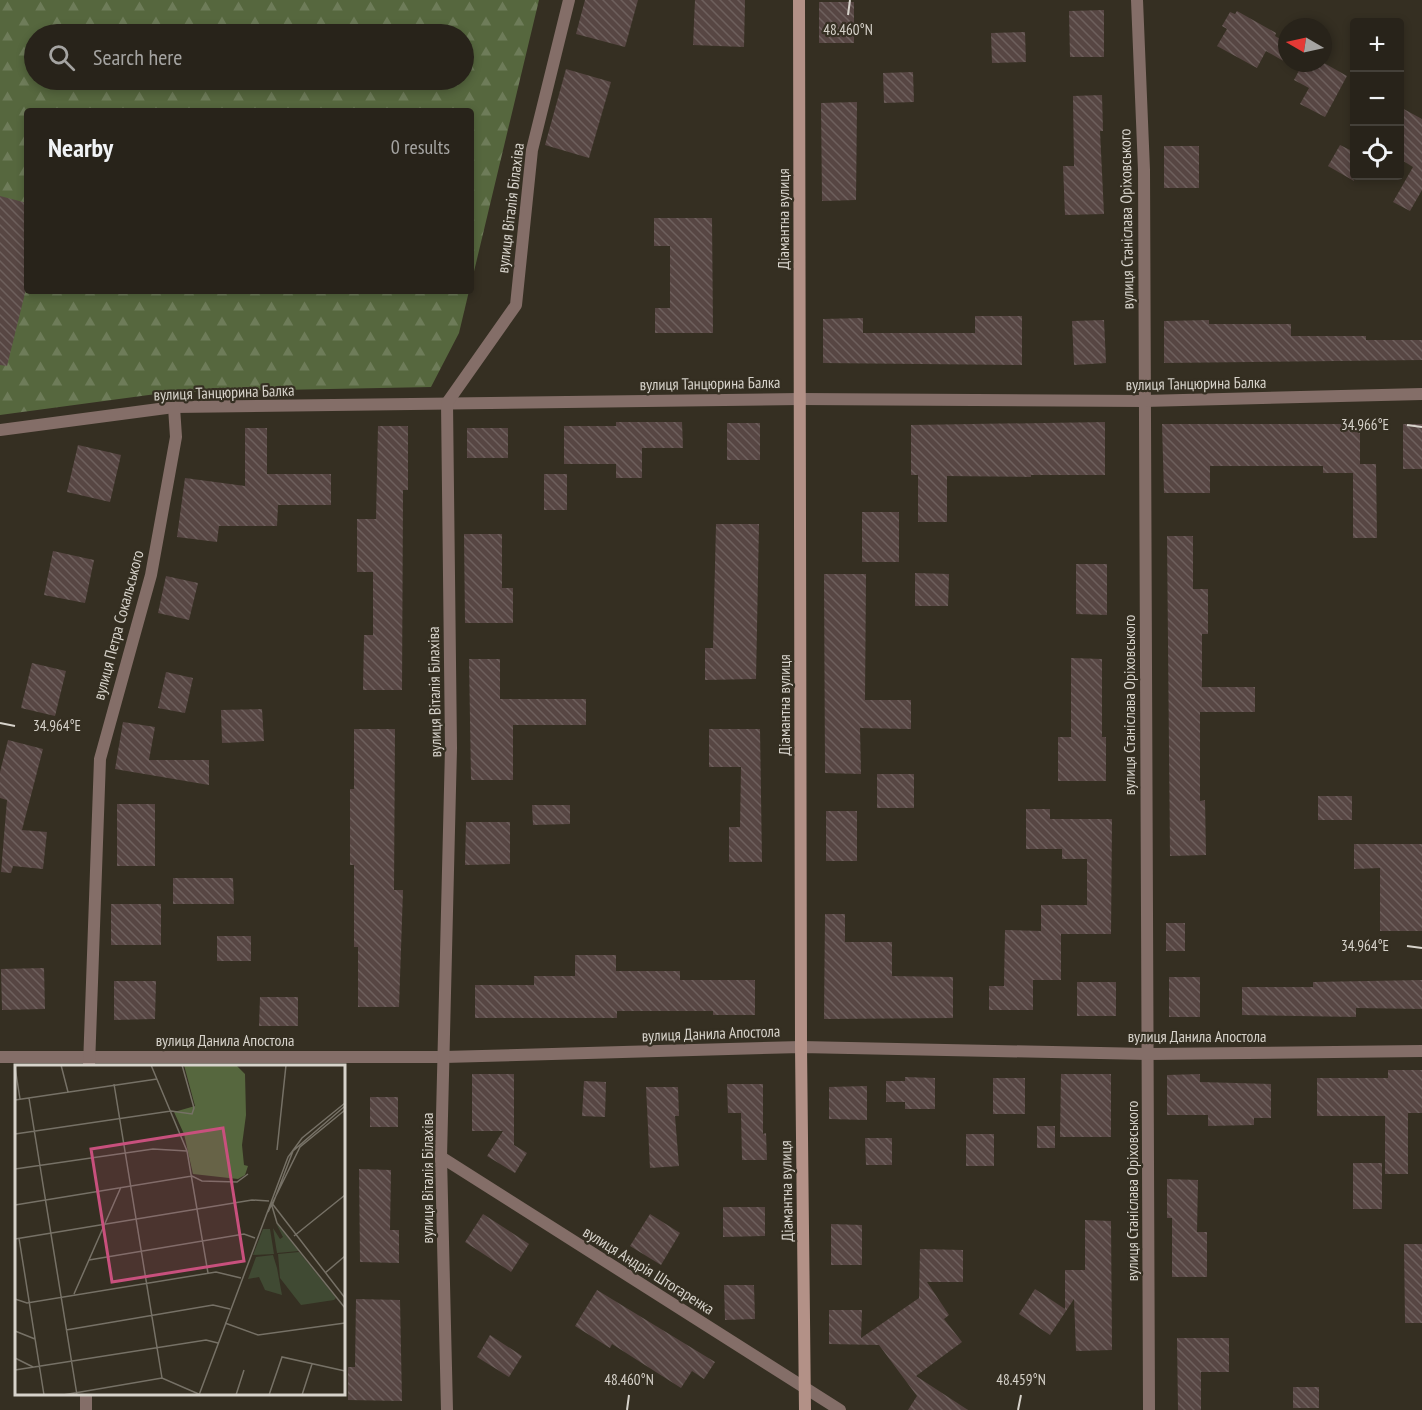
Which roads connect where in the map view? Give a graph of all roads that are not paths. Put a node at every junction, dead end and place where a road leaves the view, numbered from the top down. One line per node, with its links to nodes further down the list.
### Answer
1 (568, 0): 7 (street, вулиця Віталія Білахіва)
2 (799, 0): 5 (street, Діамантна вулиця)
3 (1137, 0): 6 (street, вулиця Станіслава Оріховського)
4 (1422, 394): 6 (street, вулиця Танцюрина Балка)
5 (800, 399): 6 (street, вулиця Танцюрина Балка); 7 (street, вулиця Танцюрина Балка); 10 (street, Діамантна вулиця)
6 (1144, 401): 12 (street, вулиця Станіслава Оріховського)
7 (447, 403): 8 (street, вулиця Танцюрина Балка); 14 (street, вулиця Віталія Білахіва)
8 (174, 407): 9 (street, вулиця Танцюрина Балка); 15 (street, вулиця Петра Сокальського)
9 (0, 430)
10 (801, 1047): 12 (street, вулиця Данила Апостола); 14 (street, вулиця Данила Апостола); 17 (street, Діамантна вулиця)
11 (1422, 1051): 12 (street, вулиця Данила Апостола)
12 (1148, 1054): 21 (street, вулиця Станіслава Оріховського)
13 (0, 1057): 15 (street, вулиця Данила Апостола)
14 (444, 1057): 15 (street, вулиця Данила Апостола); 16 (street, вулиця Віталія Білахіва)
15 (89, 1062)
16 (441, 1157): 17 (street, вулиця Андрія Штогаренка); 18 (street, вулиця Віталія Білахіва)
17 (805, 1388): 19 (street, Діамантна вулиця); 20 (street, вулиця Андрія Штогаренка)
18 (447, 1410)
19 (805, 1410)
20 (840, 1410)
21 (1149, 1410)

